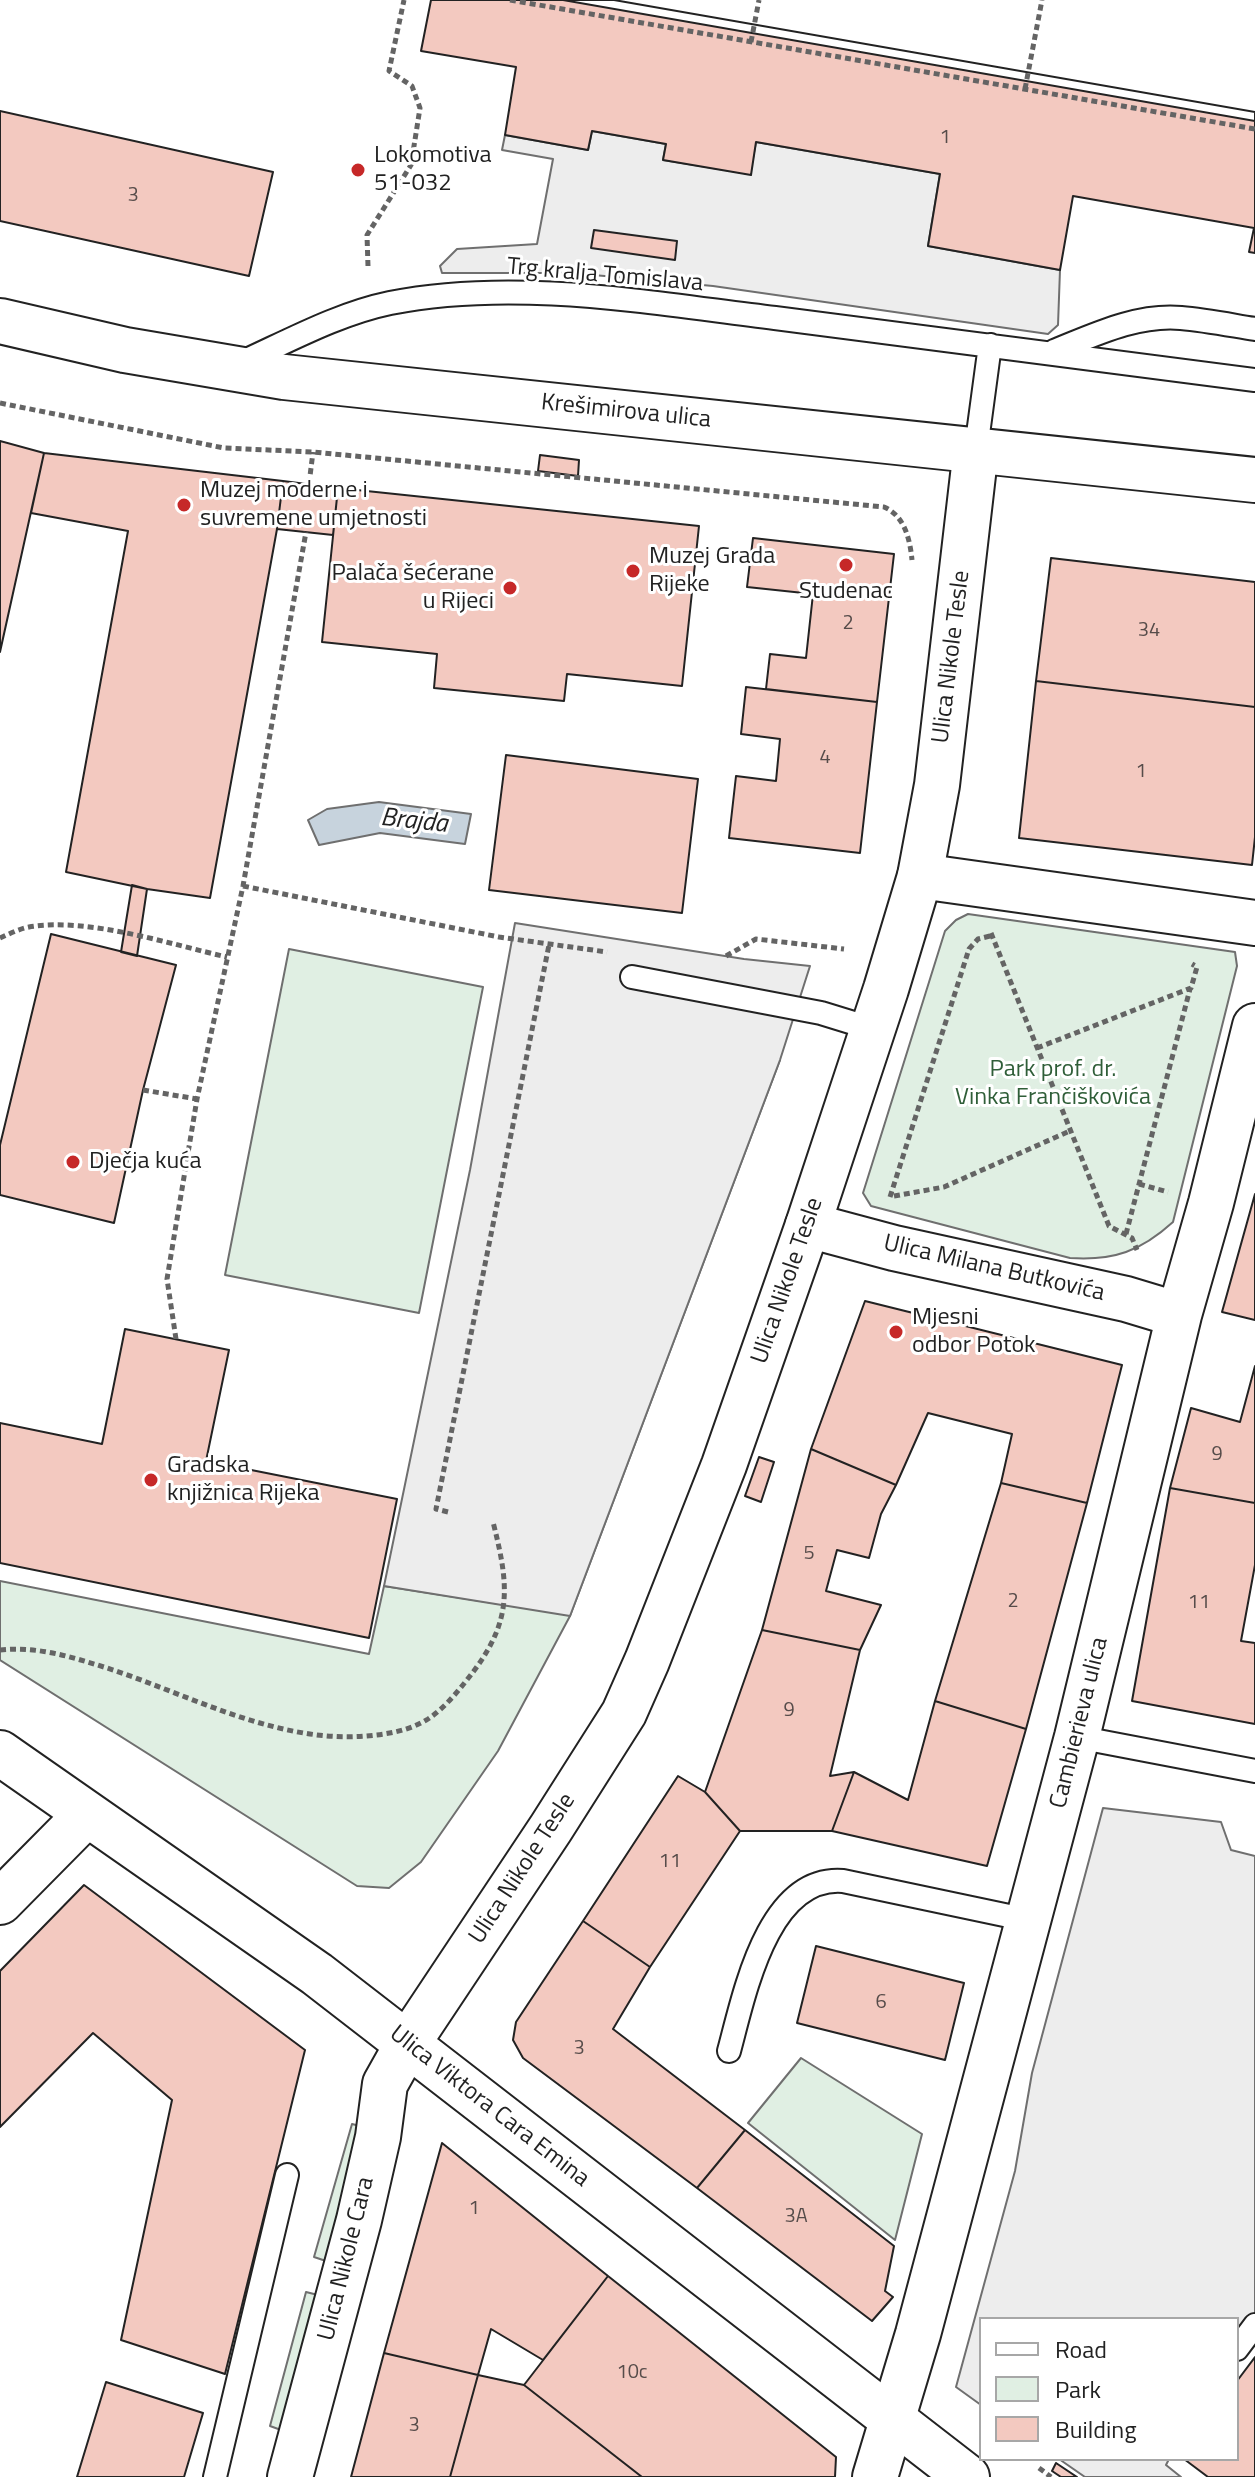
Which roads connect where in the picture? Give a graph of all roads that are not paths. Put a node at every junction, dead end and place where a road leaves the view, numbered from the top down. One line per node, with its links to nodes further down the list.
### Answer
1 (0, 321): 5 (main road, Krešimirova ulica)
2 (1255, 329): 4 (lane)
3 (990, 345): 4 (lane, Trg kralja Tomislava); 5 (lane, Trg kralja Tomislava); 7 (lane)
4 (1051, 352): 6 (lane, Trg kralja Tomislava)
5 (228, 368): 7 (main road, Krešimirova ulica)
6 (1255, 380)
7 (976, 449): 8 (main road, Krešimirova ulica); 9 (main road, Ulica Nikole Tesle)
8 (1255, 480)
9 (920, 876): 10 (main road); 13 (main road, Ulica Nikole Tesle)
10 (1255, 923)
11 (632, 977): 13 (lane)
12 (1255, 1026): 15 (main road, Cambierieva ulica)
13 (873, 1029): 14 (main road, Ulica Nikole Tesle)
14 (808, 1225): 15 (main road, Ulica Milana Butkovića); 22 (main road, Ulica Nikole Tesle)
15 (1179, 1315): 16 (main road, Cambierieva ulica)
16 (1077, 1737): 18 (lane); 21 (main road, Cambierieva ulica)
17 (0, 1753): 19 (main road, Ulica Viktora Cara Emina)
18 (1255, 1771)
19 (86, 1815): 20 (main road); 22 (main road, Ulica Viktora Cara Emina)
20 (0, 1902)
21 (1028, 1920): 23 (lane); 27 (main road, Cambierieva ulica)
22 (408, 2043): 27 (main road, Ulica Viktora Cara Emina); 29 (main road, Ulica Nikole Cara)
23 (729, 2051)
24 (287, 2175): 28 (lane)
25 (1255, 2325): 26 (lane)
26 (1239, 2346)
27 (893, 2418): 30 (main road, Cambierieva ulica); 31 (main road, Ulica Viktora Cara Emina)
28 (215, 2477)
29 (290, 2477)
30 (875, 2477)
31 (967, 2477)

